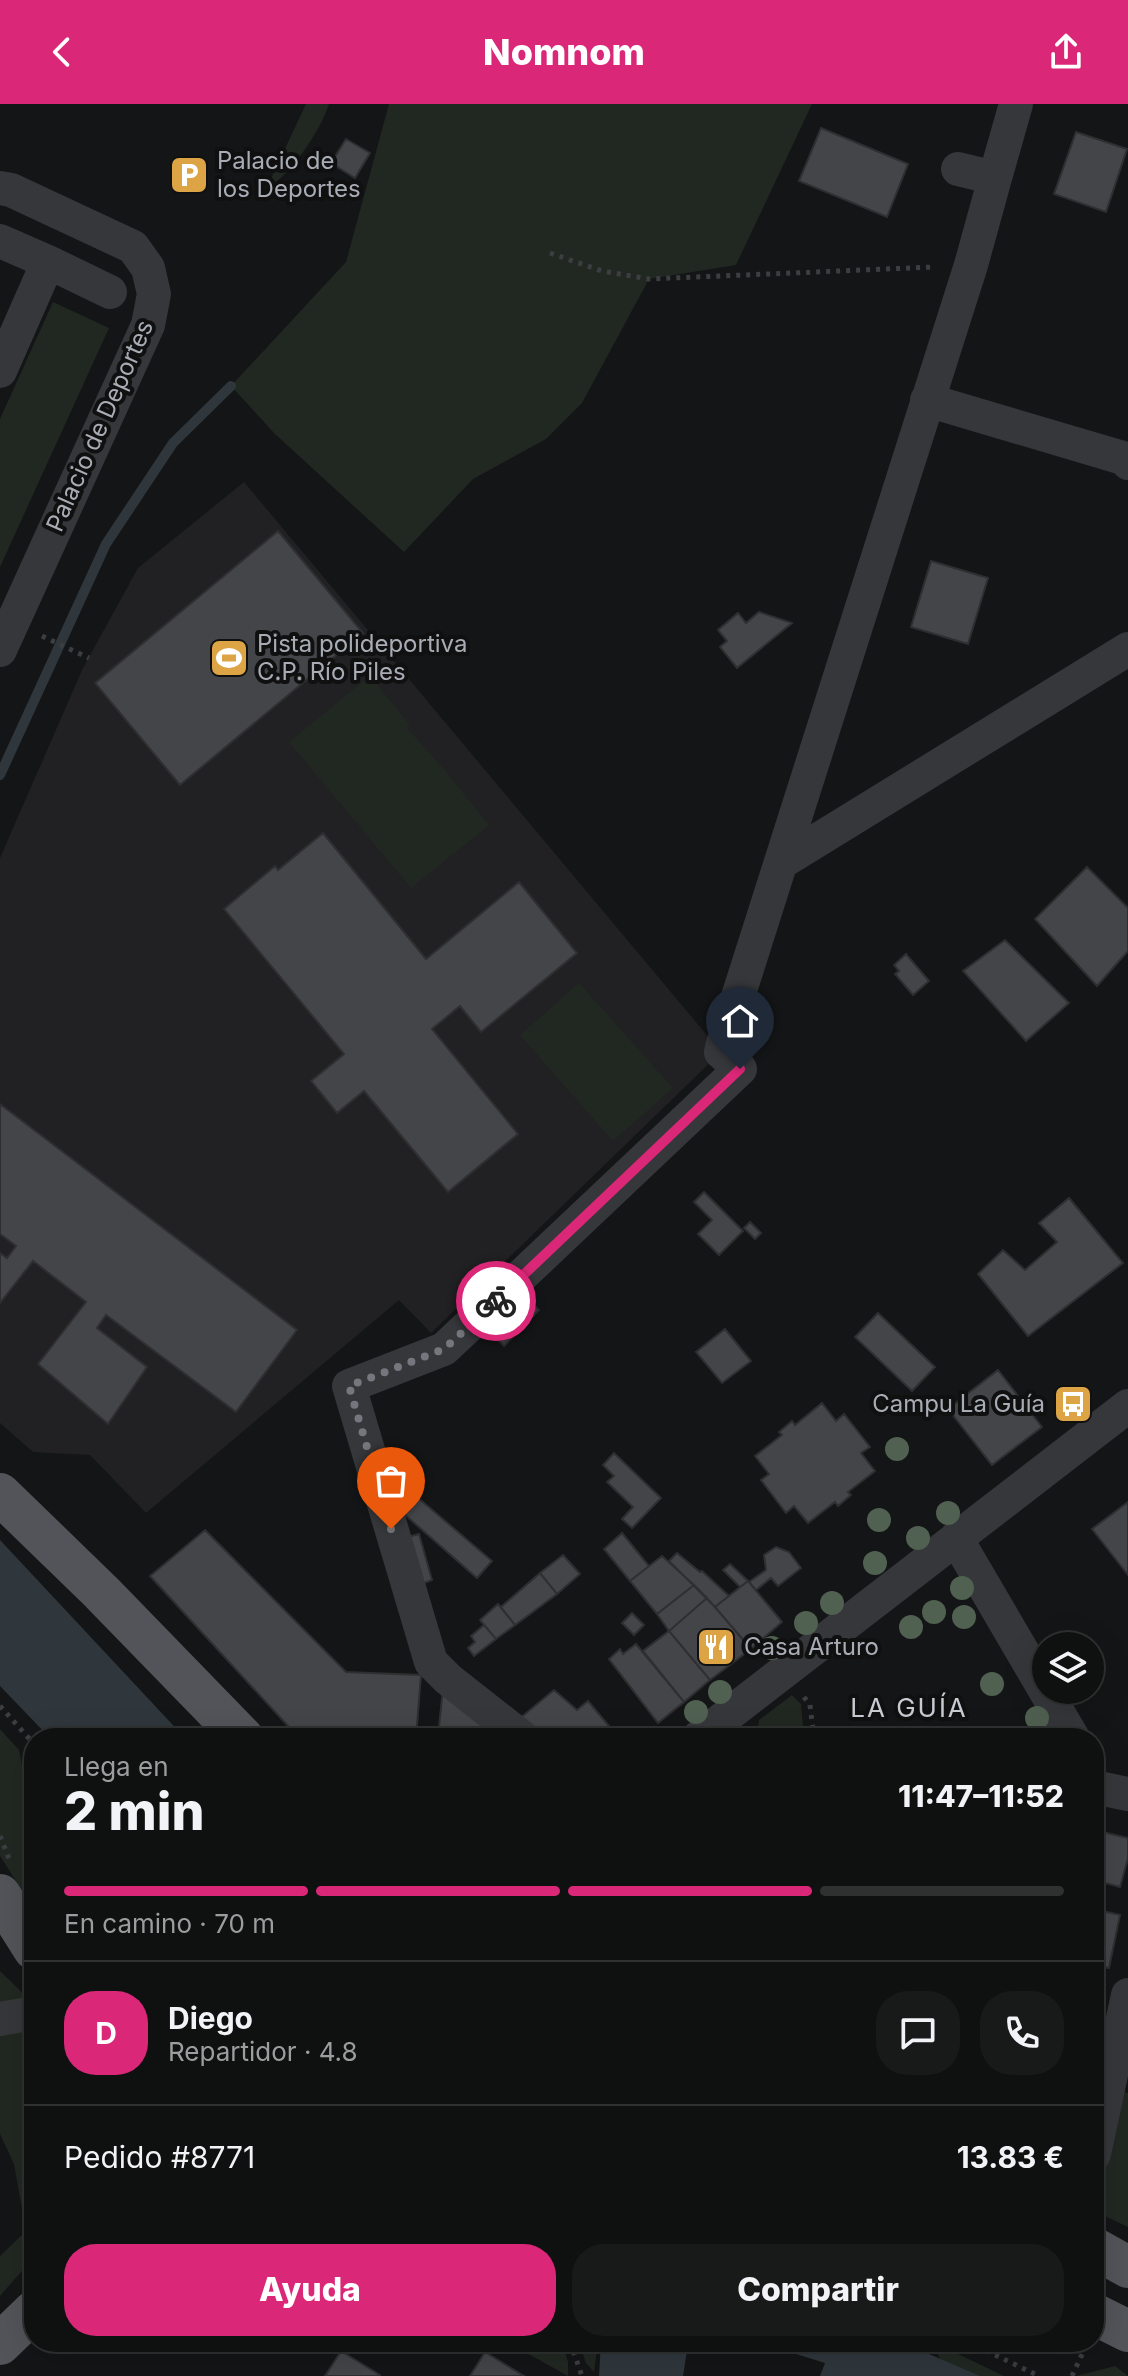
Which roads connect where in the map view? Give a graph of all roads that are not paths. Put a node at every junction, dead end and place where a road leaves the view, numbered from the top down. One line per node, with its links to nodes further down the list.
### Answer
1 (1016, 104): 3 (street)
2 (958, 169): 3 (street)
3 (995, 178): 9 (street)
4 (0, 188): 12 (street, Palacio de Deportes)
5 (0, 241): 6 (street)
6 (48, 262): 7 (street); 8 (street)
7 (110, 292)
8 (0, 371)
9 (927, 400): 10 (street); 13 (street)
10 (1128, 463)
11 (1128, 649): 13 (street)
12 (0, 650)
13 (782, 862): 18 (street)
14 (1128, 1406): 16 (street)
15 (0, 1494): 17 (main road)
16 (956, 1538): 19 (street); 20 (street)
17 (233, 1728)
18 (510, 1728)
19 (711, 1728)
20 (1067, 1728)
21 (0, 1895): 22 (main road)
22 (24, 1933)
23 (1128, 1995): 26 (street)
24 (24, 2015): 25 (street)
25 (0, 2019)
26 (1119, 2079): 27 (street)
27 (1104, 2124)
28 (1104, 2254): 29 (main road)
29 (1128, 2267)
30 (1104, 2319): 32 (main road)
31 (24, 2321): 33 (main road)
32 (1128, 2331)
33 (0, 2344)

